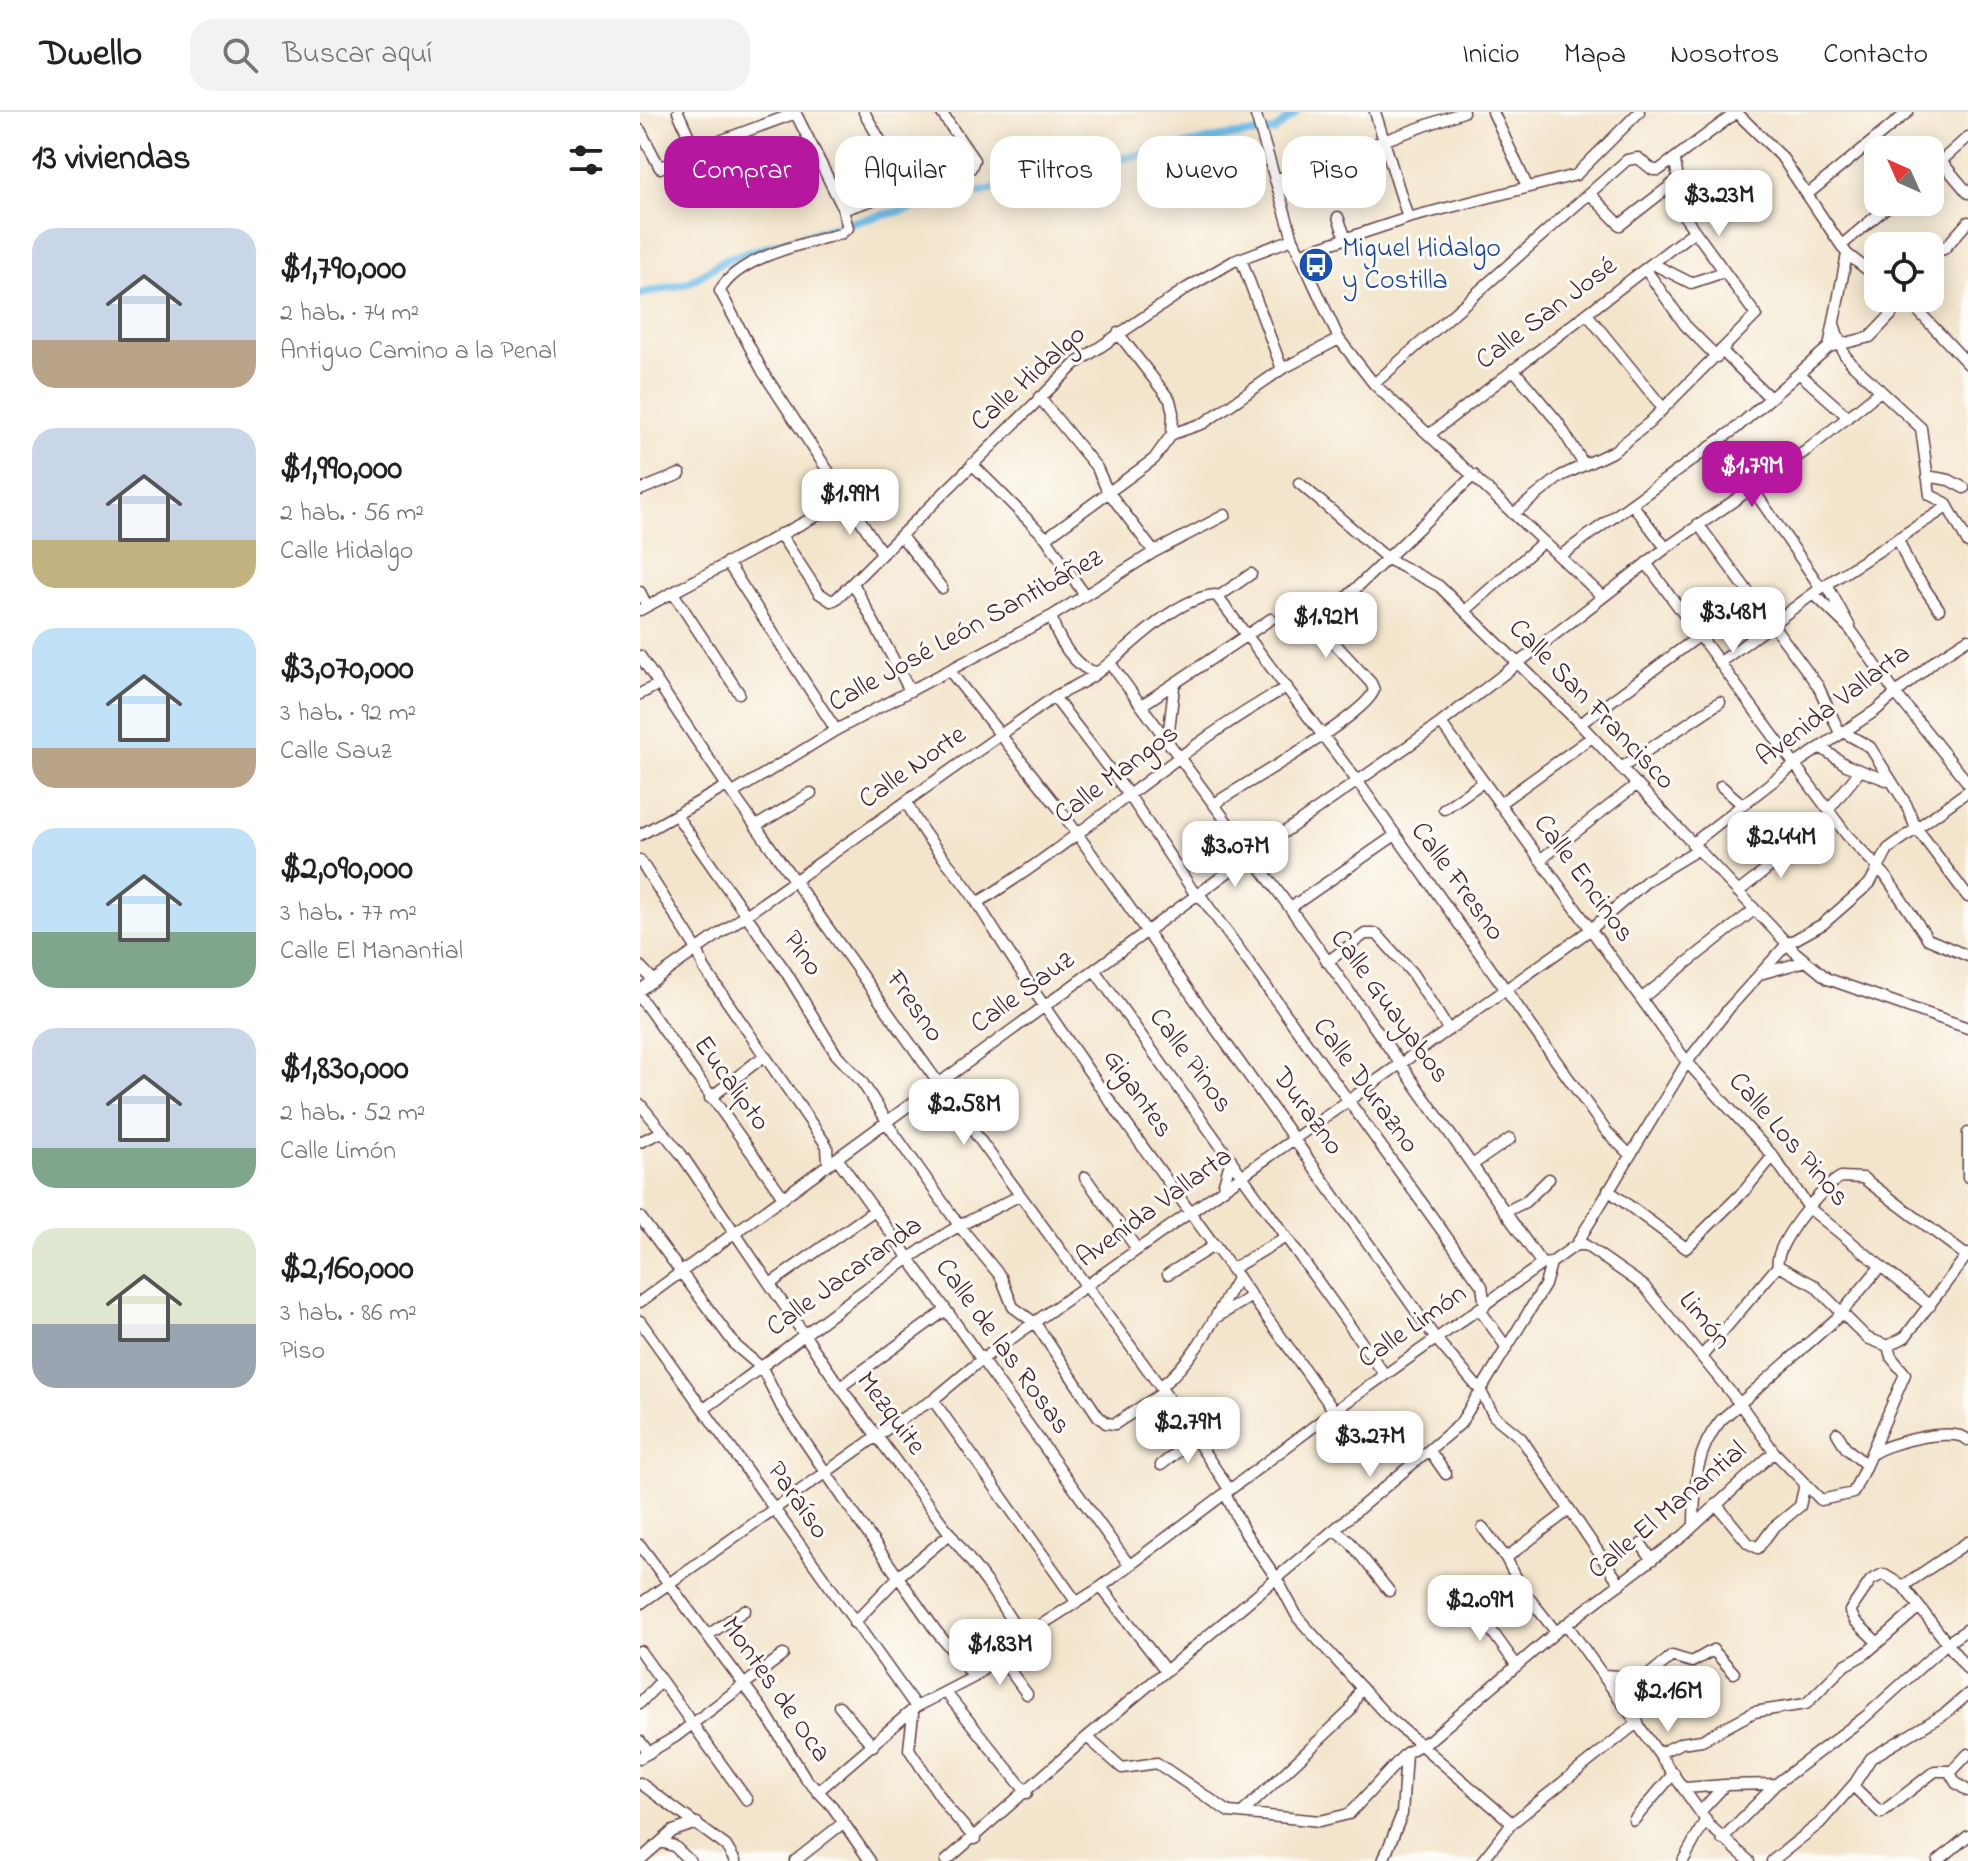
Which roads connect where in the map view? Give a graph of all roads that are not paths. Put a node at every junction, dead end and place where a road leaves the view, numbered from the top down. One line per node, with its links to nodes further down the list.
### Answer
1 (678, 112): 13 (street)
2 (864, 112): 15 (street)
3 (941, 112): 16 (street)
4 (1255, 112): 27 (street)
5 (1375, 112): 17 (street)
6 (1463, 112): 19 (street)
7 (1493, 112): 28 (street)
8 (1639, 112): 28 (street)
9 (1737, 112): 22 (street); 29 (street)
10 (1908, 112): 29 (street)
11 (796, 113): 14 (street); 33 (street)
12 (640, 130): 24 (street)
13 (689, 136)
14 (733, 136)
15 (878, 136)
16 (958, 136)
17 (1382, 136)
18 (1968, 137): 21 (street)
19 (1386, 140)
20 (1386, 147): 36 (street)
21 (1944, 158)
22 (1675, 161): 26 (street); 31 (street)
23 (1944, 165): 30 (street)
24 (664, 166)
25 (1282, 177): 27 (street)
26 (1679, 179): 31 (street); 38 (street)
27 (1275, 180): 39 (street)
28 (1527, 186): 36 (street)
29 (1809, 193): 41 (street)
30 (1968, 193)
31 (1591, 195): 61 (street)
32 (848, 208): 33 (street)
33 (844, 210): 80 (street)
34 (1879, 216): 41 (street)
35 (1338, 217): 40 (street)
36 (1408, 218): 40 (street)
37 (1968, 222): 42 (street)
38 (1693, 232): 46 (street, Calle San José); 47 (street)
39 (1293, 239): 43 (street); 44 (street, Calle Hidalgo)
40 (1346, 239): 43 (street)
41 (1845, 249): 45 (street); 51 (street)
42 (1944, 249)
43 (1299, 254): 53 (street)
44 (1241, 259): 52 (street, Calle Hidalgo); 58 (street)
45 (1864, 266)
46 (1649, 267): 47 (street); 50 (street, Calle San José); 56 (street)
47 (1724, 272): 56 (street)
48 (1892, 312): 54 (street)
49 (1919, 312): 57 (street)
50 (1587, 314): 59 (street, Calle San José); 65 (street)
51 (1834, 324): 54 (street); 55 (street)
52 (1118, 333): 63 (street, Calle Hidalgo); 67 (street)
53 (1339, 339): 58 (street); 61 (street)
54 (1841, 345): 55 (street); 62 (street)
55 (1829, 347): 60 (street)
56 (1720, 354): 64 (street); 65 (street)
57 (1968, 364)
58 (1282, 369): 67 (street)
59 (1513, 369): 68 (street, Calle San José); 69 (street)
60 (1800, 374): 64 (street); 66 (street)
61 (1374, 384): 68 (street)
62 (1879, 392): 66 (street, Calle Sauz); 73 (street)
63 (1039, 397): 70 (street, Calle Hidalgo); 78 (street)
64 (1769, 397): 81 (street)
65 (1663, 408): 69 (street)
66 (1848, 417): 77 (street, Calle Sauz)
67 (1172, 434): 78 (street)
68 (1430, 434): 72 (street)
69 (1583, 463): 83 (street)
70 (972, 464): 88 (street, Calle Hidalgo); 89 (street)
71 (680, 474): 75 (street)
72 (1474, 475): 83 (street); 97 (street)
73 (1927, 476): 76 (street); 79 (street)
74 (1299, 483): 97 (street, Calle San Francisco)
75 (642, 486)
76 (1966, 487): 82 (street)
77 (1752, 488): 86 (street, Calle Sauz); 103 (street)
78 (1107, 490): 89 (street); 94 (street)
79 (1930, 495): 82 (street); 85 (street)
80 (846, 500): 87 (street); 95 (street)
81 (1632, 504): 93 (street); 96 (street)
82 (1946, 505): 85 (street); 92 (street)
83 (1513, 514): 91 (street)
84 (1225, 515): 94 (street, Calle José León Santibáñez)
85 (1932, 517): 90 (street)
86 (1698, 524): 93 (street, Calle Sauz); 114 (street)
87 (780, 534): 98 (street); 101 (street, Calle Hidalgo)
88 (901, 536): 95 (street, Calle Hidalgo); 102 (street)
89 (1046, 538): 106 (street)
90 (1898, 539): 103 (street); 110 (street)
91 (1543, 542): 96 (street); 111 (street)
92 (1968, 543)
93 (1666, 548): 99 (street, Calle Sauz)
94 (1154, 552): 106 (street, Calle José León Santibáñez)
95 (882, 553): 101 (street, Calle Hidalgo)
96 (1560, 556): 108 (street)
97 (1388, 559): 111 (street, Calle San Francisco); 142 (street)
98 (727, 562): 105 (street); 140 (street)
99 (1646, 563): 108 (street, Calle Sauz); 117 (street)
100 (1251, 574): 107 (street, Calle Norte)
101 (853, 583): 131 (street)
102 (942, 588)
103 (1821, 589): 114 (street); 115 (street); 115 (street)
104 (640, 592): 109 (street)
105 (673, 593): 109 (street); 132 (street)
106 (1084, 594): 112 (street, Calle José León Santibáñez)
107 (1217, 596): 116 (street, Calle Fresno); 122 (street, Calle Norte)
108 (1603, 597): 121 (street, Calle Sauz)
109 (644, 608)
110 (1939, 609)
111 (1465, 611): 121 (street, Calle San Francisco)
112 (1052, 616): 124 (street); 125 (street, Calle José León Santibáñez)
113 (1271, 619): 116 (street)
114 (1772, 626): 123 (street); 141 (street)
115 (1850, 629): 134 (street)
116 (1249, 635): 129 (street); 130 (street, Calle Fresno)
117 (1699, 636): 123 (street); 139 (street)
118 (1964, 643): 120 (street); 134 (street, Avenida Vallarta)
119 (640, 656): 127 (street, Fresno)
120 (1968, 659)
121 (1517, 662): 138 (street, Calle Sauz); 139 (street, Calle San Francisco)
122 (1110, 663): 126 (street, Calle Norte); 137 (street, Calle Guayabos)
123 (1719, 663): 148 (street)
124 (1081, 666): 126 (street); 128 (street)
125 (949, 670): 131 (street, Calle José León Santibáñez); 143 (street, Durazno)
126 (1099, 672): 128 (street, Calle Norte)
127 (659, 684): 133 (street); 157 (street, Fresno)
128 (1077, 684): 135 (street, Calle Norte)
129 (1174, 687): 137 (street); 145 (street)
130 (1287, 687): 142 (street, Calle Fresno); 147 (street, Calle Mangos)
131 (909, 689): 140 (street, Calle José León Santibáñez)
132 (739, 693)
133 (640, 694)
134 (1896, 694): 141 (street, Avenida Vallarta); 154 (street)
135 (1054, 697): 143 (street, Calle Norte); 160 (street, Calle Durazno)
136 (1720, 702): 149 (street)
137 (1142, 705): 145 (street, Calle Guayabos)
138 (1441, 723): 152 (street, Calle Sauz); 153 (street, Calle Encinos)
139 (1580, 724): 144 (street, Calle San Francisco)
140 (836, 730): 157 (street, Calle José León Santibáñez)
141 (1841, 733): 146 (street, Avenida Vallarta); 151 (street)
142 (1321, 734): 152 (street, Calle Fresno); 162 (street)
143 (1001, 735): 161 (street, Calle Norte); 171 (street, Durazno)
144 (1592, 737): 149 (street, Calle San Francisco); 163 (street)
145 (1168, 739): 147 (street, Calle Guayabos)
146 (1823, 749): 148 (street, Avenida Vallarta); 150 (street)
147 (1181, 758): 160 (street, Calle Mangos); 162 (street, Calle Guayabos)
148 (1794, 765): 164 (street, Avenida Vallarta); 165 (street)
149 (1621, 768): 155 (street, Calle San Francisco)
150 (1860, 771): 151 (street); 165 (street)
151 (1889, 781): 169 (street)
152 (1358, 782): 172 (street, Calle Fresno); 175 (street, Calle Sauz)
153 (1483, 782): 163 (street, Calle Encinos); 166 (street)
154 (1968, 783)
155 (1636, 785): 174 (street, Calle San Francisco); 177 (street)
156 (1721, 786): 164 (street)
157 (730, 790): 167 (street, Calle José León Santibáñez); 168 (street, Fresno)
158 (1968, 791): 169 (street)
159 (811, 793): 168 (street)
160 (1129, 795): 171 (street, Calle Mangos); 181 (street, Calle Durazno)
161 (907, 802): 179 (street, Calle Norte); 183 (street, Gigantes)
162 (1214, 804): 175 (street, Calle Guayabos)
163 (1499, 804): 177 (street, Calle Encinos)
164 (1743, 805): 174 (street, Avenida Vallarta)
165 (1830, 808): 178 (street)
166 (1444, 809)
167 (676, 815): 170 (street, Calle José León Santibáñez); 186 (street, Pino)
168 (756, 826): 179 (street, Fresno)
169 (1915, 826): 178 (street); 182 (street)
170 (640, 835)
171 (1076, 836): 183 (street, Calle Mangos); 188 (street, Durazno)
172 (1394, 836): 184 (street); 198 (street, Calle Fresno)
173 (1803, 841): 180 (street)
174 (1694, 847): 180 (street, Calle San Francisco); 187 (street, Avenida Vallarta)
175 (1250, 856): 181 (street, Calle Sauz); 184 (street, Calle Guayabos)
176 (640, 860): 190 (street)
177 (1540, 860): 187 (street, Calle Encinos)
178 (1877, 870): 189 (street); 191 (street)
179 (795, 880): 186 (street, Calle Norte); 208 (street, Fresno)
180 (1738, 892): 185 (street, Calle San Francisco)
181 (1199, 896): 188 (street, Calle Sauz); 210 (street, Calle Durazno)
182 (1968, 897)
183 (977, 903): 202 (street, Gigantes)
184 (1290, 908): 193 (street, Calle Guayabos)
185 (1754, 910): 189 (street, Calle San Francisco); 201 (street)
186 (744, 915): 190 (street, Calle Norte); 212 (street, Pino)
187 (1590, 930): 198 (street, Avenida Vallarta); 201 (street, Calle Encinos)
188 (1148, 933): 195 (street, Calle Sauz); 215 (street, Durazno)
189 (1787, 944): 192 (street, Calle San Francisco); 196 (street)
190 (698, 951): 197 (street, Calle Norte); 205 (street)
191 (1968, 956)
192 (1806, 961): 196 (street); 203 (street, Calle San Francisco)
193 (1327, 962): 204 (street); 207 (street, Calle Guayabos)
194 (640, 966): 197 (street)
195 (1095, 971): 202 (street, Calle Sauz); 221 (street, Calle Pinos)
196 (1758, 975): 206 (street)
197 (653, 980): 199 (street, Calle Norte)
198 (1504, 989): 204 (street, Avenida Vallarta); 218 (street, Calle Fresno)
199 (640, 990)
200 (640, 997): 209 (street, Eucalipto)
201 (1642, 998): 206 (street, Calle Encinos)
202 (1046, 1006): 208 (street, Calle Sauz); 233 (street, Gigantes)
203 (1968, 1028)
204 (1448, 1029): 207 (street, Avenida Vallarta)
205 (764, 1056): 209 (street); 220 (street)
206 (1687, 1062): 218 (street); 219 (street, Calle Los Pinos)
207 (1401, 1064): 210 (street, Avenida Vallarta); 222 (street, Calle Guayabos)
208 (939, 1084): 212 (street, Calle Sauz); 229 (street, Fresno)
209 (710, 1098): 230 (street, Eucalipto)
210 (1346, 1102): 215 (street, Avenida Vallarta); 253 (street, Calle Durazno)
211 (640, 1104): 213 (street, Mezquite)
212 (886, 1121): 220 (street, Calle Sauz); 238 (street, Pino)
213 (662, 1132): 217 (street); 236 (street, Mezquite)
214 (1968, 1133): 225 (street)
215 (1295, 1137): 223 (street, Avenida Vallarta); 266 (street, Durazno)
216 (1510, 1139): 222 (street)
217 (640, 1142)
218 (1629, 1154): 228 (street)
219 (1773, 1156): 228 (street); 231 (street, Calle Los Pinos)
220 (836, 1158): 230 (street, Calle Sauz); 232 (street, Calle de las Rosas)
221 (1231, 1159): 223 (street, Calle Pinos); 227 (street)
222 (1472, 1165): 234 (street, Calle Guayabos)
223 (1242, 1174): 227 (street, Avenida Vallarta); 240 (street, Calle Pinos)
224 (1085, 1177): 243 (street)
225 (1968, 1177)
226 (1549, 1179): 234 (street)
227 (1223, 1187): 233 (street, Avenida Vallarta)
228 (1608, 1190): 242 (street)
229 (1020, 1195): 238 (street, Calle Jacaranda); 254 (street, Fresno)
230 (784, 1198): 237 (street, Calle Sauz)
231 (1809, 1208): 244 (street); 247 (street); 248 (street, Calle Los Pinos)
232 (875, 1210): 245 (street, Calle de las Rosas); 252 (street)
233 (1190, 1210): 241 (street, Gigantes); 243 (street, Avenida Vallarta)
234 (1505, 1212): 246 (street, Calle Guayabos)
235 (640, 1217): 249 (street)
236 (724, 1217): 237 (street); 239 (street, Mezquite)
237 (749, 1224): 239 (street, Calle Sauz)
238 (961, 1228): 245 (street, Calle Jacaranda); 264 (street, Pino)
239 (734, 1235): 249 (street, Calle Sauz); 252 (street, Mezquite)
240 (1286, 1237): 250 (street); 272 (street, Calle Pinos)
241 (1215, 1245): 250 (street, Gigantes); 251 (street)
242 (1576, 1245): 246 (street, Calle Limón); 269 (street, Limón)
243 (1137, 1249): 254 (street, Avenida Vallarta)
244 (1967, 1255): 258 (street)
245 (910, 1260): 260 (street, Calle de las Rosas); 265 (street, Calle Jacaranda)
246 (1547, 1264): 255 (street, Calle Limón); 268 (street)
247 (1778, 1266): 261 (street); 269 (street)
248 (1880, 1267): 258 (street, Calle Los Pinos); 261 (street)
249 (682, 1271): 257 (street, Calle Sauz); 271 (street)
250 (1235, 1273): 256 (street, Gigantes); 262 (street)
251 (1168, 1274)
252 (770, 1284): 265 (street, Mezquite)
253 (1482, 1286): 255 (street); 259 (street, Calle Durazno)
254 (1086, 1287): 264 (street, Avenida Vallarta); 274 (street, Fresno)
255 (1500, 1295): 259 (street, Calle Limón)
256 (1252, 1296): 262 (street); 279 (street, Gigantes)
257 (640, 1302)
258 (1930, 1306): 267 (street)
259 (1482, 1308): 266 (street, Calle Limón); 268 (street)
260 (946, 1310): 270 (street, Calle de las Rosas); 273 (street)
261 (1842, 1313): 267 (street); 277 (street)
262 (1217, 1317): 274 (street)
263 (640, 1321): 278 (street, Paraíso)
264 (1035, 1323): 270 (street, Avenida Vallarta); 274 (street, Pino)
265 (803, 1333): 271 (street, Calle Jacaranda); 273 (street, Mezquite)
266 (1436, 1339): 272 (street, Calle Limón); 275 (street, Durazno)
267 (1888, 1346): 286 (street)
268 (1507, 1348): 275 (street)
269 (1702, 1356): 277 (street, Limón)
270 (981, 1360): 276 (street, Avenida Vallarta); 304 (street, Calle de las Rosas)
271 (762, 1368): 278 (street, Calle Jacaranda); 288 (street)
272 (1385, 1375): 279 (street, Calle Limón)
273 (840, 1387): 281 (street, Mezquite)
274 (1162, 1389): 282 (street, Fresno)
275 (1480, 1390): 284 (street); 294 (street, Durazno)
276 (933, 1400): 281 (street, Avenida Vallarta); 312 (street)
277 (1740, 1404): 285 (street, Limón); 295 (street)
278 (704, 1409): 293 (street, Paraíso)
279 (1334, 1411): 291 (street, Calle Limón)
280 (1837, 1433): 286 (street)
281 (877, 1437): 288 (street, Avenida Vallarta); 298 (street, Mezquite)
282 (1195, 1438): 287 (street); 291 (street, Fresno)
283 (1968, 1440): 286 (street)
284 (1430, 1451): 289 (street); 297 (street)
285 (1774, 1452): 290 (street, Limón); 292 (street, Calle El Manantial)
286 (1868, 1460): 290 (street, Limón)
287 (1161, 1465)
288 (825, 1472): 293 (street, Avenida Vallarta); 305 (street)
289 (1446, 1474)
290 (1805, 1484): 292 (street)
291 (1228, 1492): 304 (street, Calle Limón); 306 (street, Fresno)
292 (1716, 1504): 295 (street, Calle El Manantial)
293 (773, 1510): 307 (street, Avenida Vallarta); 317 (street, Paraíso)
294 (1569, 1510): 302 (street); 308 (street, Durazno)
295 (1694, 1523): 303 (street, Calle El Manantial)
296 (1483, 1528): 302 (street)
297 (1336, 1531): 306 (street); 311 (street)
298 (950, 1534): 305 (street); 322 (street, Mezquite)
299 (1968, 1542): 309 (street)
300 (1641, 1544): 303 (street)
301 (640, 1545): 307 (street, Montes de Oca)
302 (1506, 1558): 320 (street)
303 (1652, 1560): 308 (street, Calle El Manantial)
304 (1129, 1565): 310 (street, Calle Limón)
305 (899, 1576): 317 (street); 333 (street)
306 (1277, 1579): 330 (street); 336 (street, Fresno)
307 (668, 1583): 314 (street, Avenida Vallarta); 321 (street, Montes de Oca)
308 (1620, 1584): 318 (street, Calle El Manantial)
309 (1903, 1586): 315 (street); 323 (street)
310 (1101, 1587): 312 (street, Calle Limón); 330 (street)
311 (1389, 1591)
312 (1075, 1600): 322 (street, Calle Limón)
313 (1456, 1603): 328 (street)
314 (640, 1604)
315 (1918, 1608): 323 (street); 324 (street)
316 (745, 1610): 321 (street)
317 (854, 1623): 342 (street, Paraíso)
318 (1567, 1625): 320 (street, Calle El Manantial); 332 (street)
319 (1968, 1629): 324 (street)
320 (1556, 1632): 328 (street, Calle El Manantial)
321 (708, 1635): 335 (street, Montes de Oca)
322 (1022, 1637): 327 (street, Calle Limón)
323 (1878, 1643): 350 (street)
324 (1947, 1643): 329 (street); 356 (street)
325 (640, 1651): 334 (street)
326 (783, 1655): 335 (street)
327 (1000, 1657): 333 (street, Calle Limón); 338 (street)
328 (1517, 1666): 347 (street, Calle El Manantial)
329 (1968, 1670)
330 (1166, 1671): 345 (street)
331 (1734, 1673): 332 (street)
332 (1604, 1675): 343 (street)
333 (974, 1677): 337 (street, Calle Limón)
334 (661, 1681): 340 (street); 344 (street)
335 (743, 1686): 344 (street); 361 (street, Montes de Oca)
336 (1361, 1687): 347 (street, Fresno); 364 (street)
337 (947, 1694): 342 (street, Calle Limón); 362 (street)
338 (1027, 1694)
339 (1968, 1694): 358 (street)
340 (640, 1703)
341 (839, 1706): 348 (street)
342 (915, 1710): 348 (street, Calle Limón); 371 (street)
343 (1638, 1722): 350 (street); 369 (street)
344 (691, 1723): 352 (street); 363 (street)
345 (1087, 1737): 362 (street); 364 (street)
346 (640, 1741): 352 (street)
347 (1421, 1743): 349 (street, Calle El Manantial); 369 (street, Fresno)
348 (873, 1746): 361 (street, Calle Limón)
349 (1406, 1753): 364 (street, Calle El Manantial); 380 (street)
350 (1660, 1753): 354 (street)
351 (1968, 1754): 353 (street)
352 (645, 1755)
353 (1951, 1771): 358 (street); 360 (street)
354 (1674, 1773): 359 (street); 366 (street)
355 (640, 1783): 367 (street)
356 (1776, 1784): 357 (street); 372 (street)
357 (1725, 1785): 359 (street); 365 (street)
358 (1853, 1786): 384 (street)
359 (1685, 1788): 365 (street)
360 (1968, 1791)
361 (817, 1792): 368 (street, Montes de Oca)
362 (1027, 1793): 371 (street)
363 (747, 1800)
364 (1243, 1812)
365 (1704, 1815): 372 (street); 382 (street)
366 (1634, 1820)
367 (697, 1823): 373 (street); 376 (street)
368 (843, 1823): 377 (street); 378 (street, Montes de Oca)
369 (1512, 1823): 381 (street)
370 (1968, 1836): 385 (street)
371 (975, 1839): 379 (street)
372 (1722, 1839): 383 (street)
373 (661, 1842): 374 (street); 375 (street)
374 (640, 1860)
375 (690, 1861)
376 (735, 1861)
377 (795, 1861)
378 (870, 1861)
379 (946, 1861)
380 (1383, 1861)
381 (1482, 1861)
382 (1683, 1861)
383 (1749, 1861)
384 (1772, 1861)
385 (1938, 1861)

